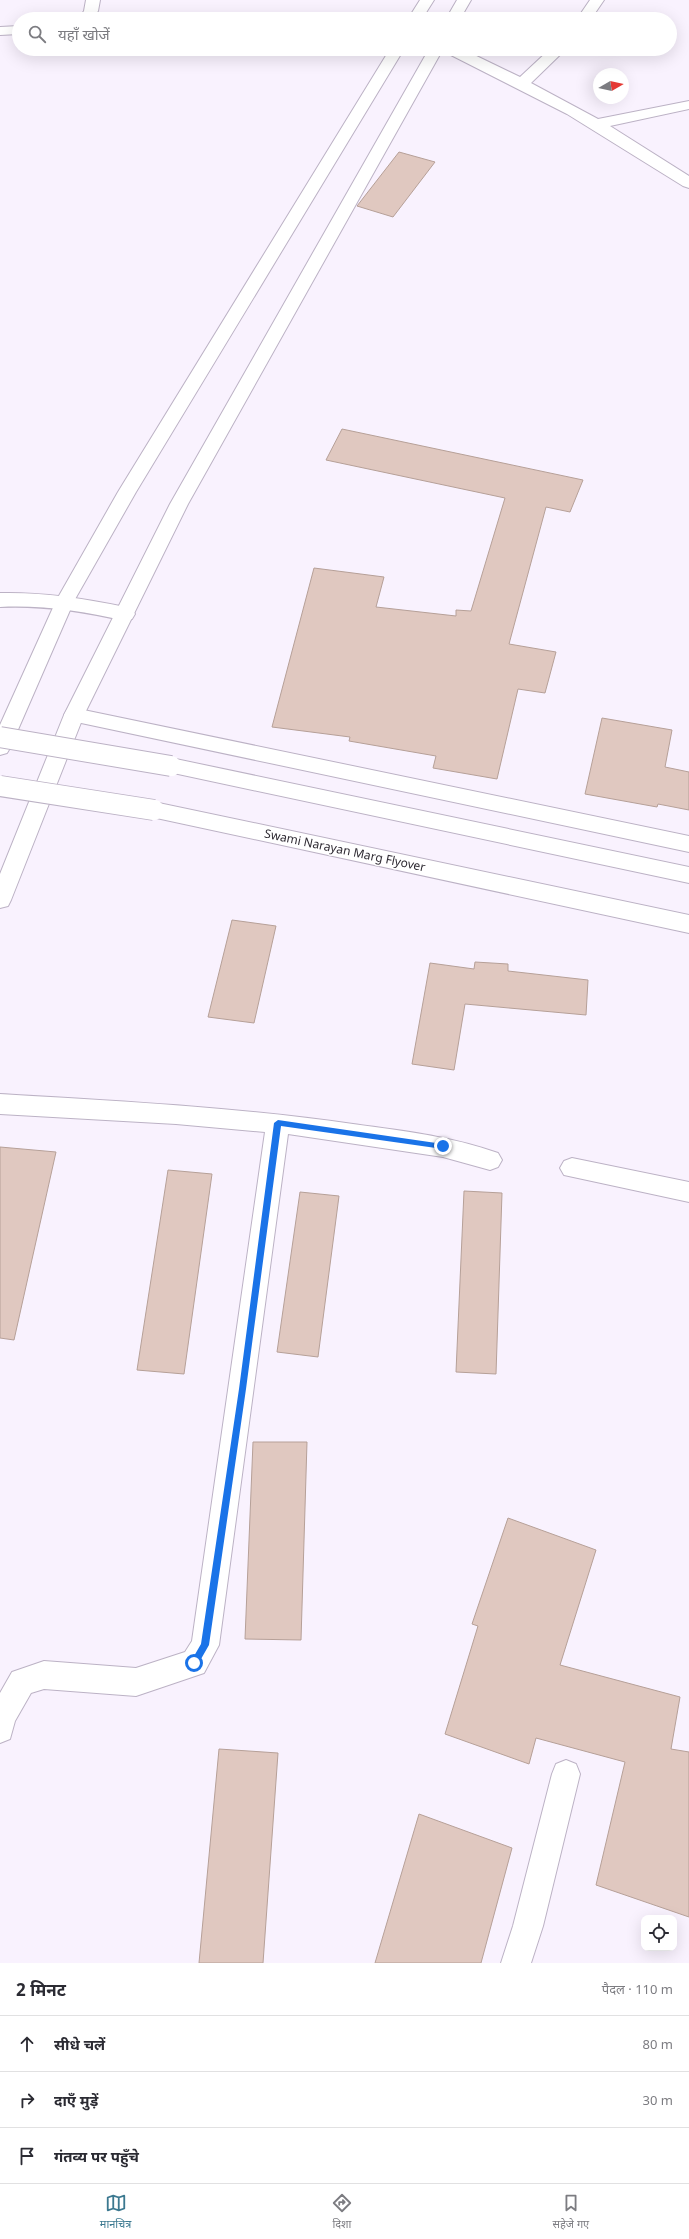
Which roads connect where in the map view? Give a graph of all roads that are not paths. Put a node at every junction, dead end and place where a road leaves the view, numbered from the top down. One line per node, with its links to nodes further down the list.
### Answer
1 (93, 0): 5 (street)
2 (427, 0): 6 (street)
3 (464, 0): 7 (street)
4 (597, 0): 8 (street)
5 (90, 12)
6 (419, 12)
7 (457, 12)
8 (589, 12)
9 (12, 30): 10 (street)
10 (0, 31)
11 (393, 56): 20 (street)
12 (432, 56): 21 (street)
13 (465, 56): 15 (street)
14 (551, 56): 15 (street)
15 (522, 82): 17 (street)
16 (689, 105): 17 (street)
17 (598, 124): 18 (street)
18 (689, 182)
19 (0, 600): 20 (street)
20 (65, 601): 21 (street); 24 (street)
21 (125, 614): 22 (street)
22 (74, 715): 26 (street); 28 (street)
23 (0, 737): 27 (street, bridge)
24 (0, 748)
25 (0, 786): 29 (street, Swami Narayan Marg Flyover, bridge)
26 (689, 844)
27 (689, 875)
28 (0, 900)
29 (689, 924)
30 (0, 1104): 31 (street)
31 (278, 1123): 32 (street); 35 (street)
32 (490, 1160)
33 (572, 1168): 34 (street)
34 (689, 1192)
35 (0, 1729)
36 (566, 1774): 37 (street)
37 (516, 1963)

